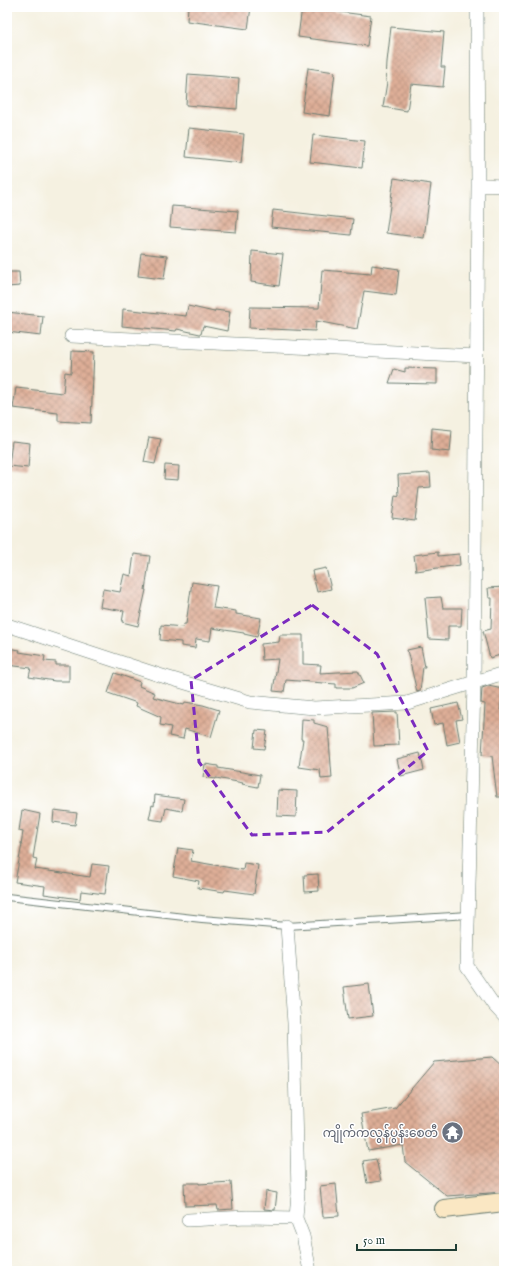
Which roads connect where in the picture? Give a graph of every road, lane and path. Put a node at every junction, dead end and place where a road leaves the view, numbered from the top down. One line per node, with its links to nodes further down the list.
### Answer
1 (477, 7): 2 (street)
2 (478, 185): 3 (street); 5 (street)
3 (504, 186)
4 (71, 336): 5 (street)
5 (477, 356): 8 (street)
6 (7, 625): 8 (street)
7 (504, 673): 8 (street)
8 (474, 682): 10 (street)
9 (7, 897): 11 (lane)
10 (469, 915): 11 (lane); 12 (street)
11 (287, 926): 15 (street)
12 (504, 1016)
13 (504, 1202): 14 (street)
14 (444, 1209)
15 (296, 1218): 16 (street); 17 (street)
16 (188, 1220)
17 (310, 1271)

